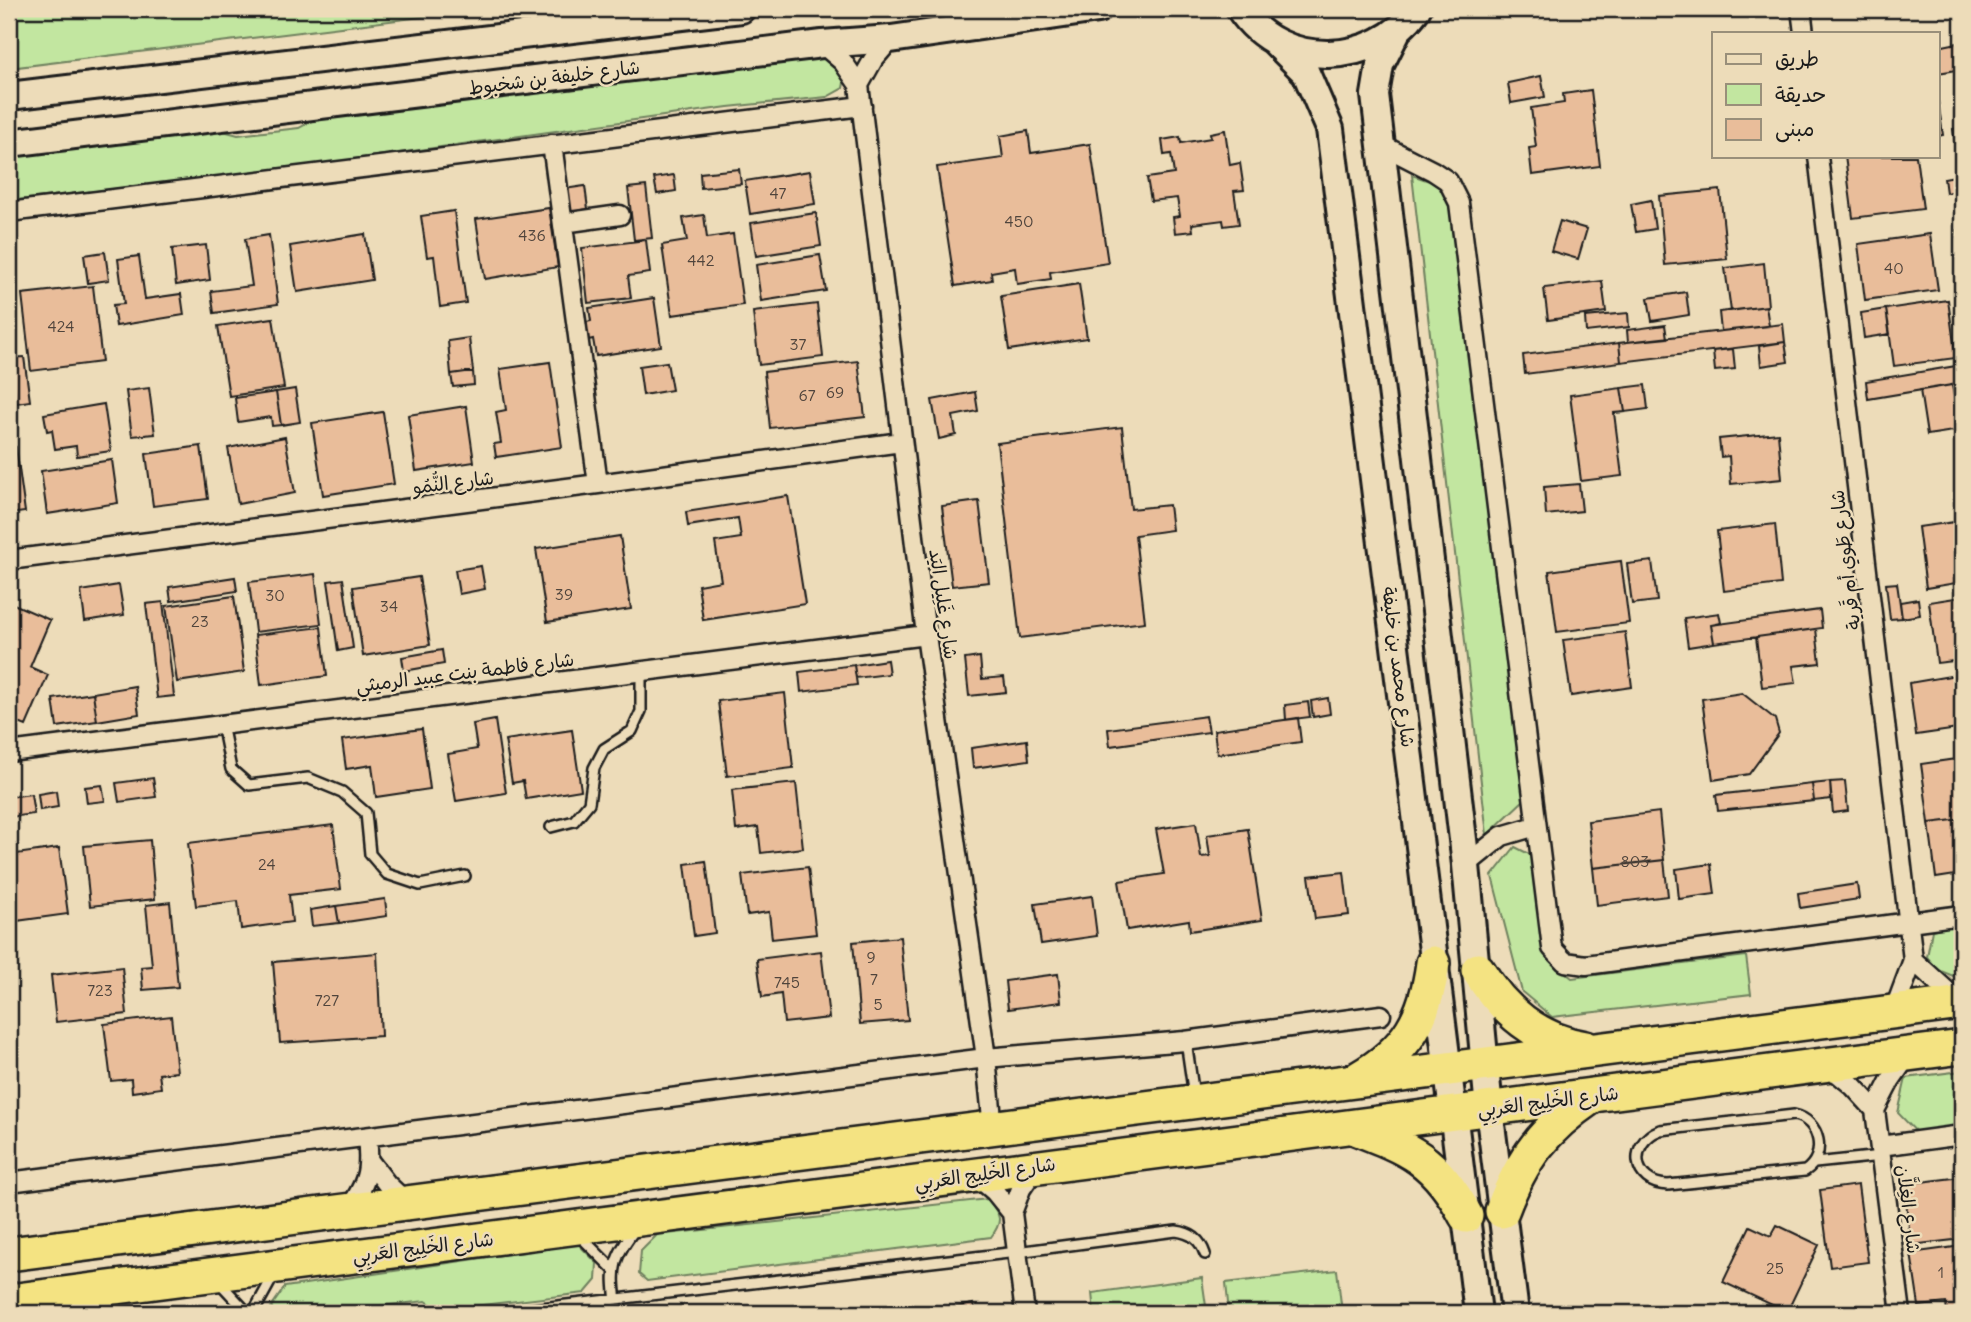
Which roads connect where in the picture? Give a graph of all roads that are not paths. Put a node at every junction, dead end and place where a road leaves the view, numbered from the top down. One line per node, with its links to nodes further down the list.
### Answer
1 (741, 9): 12 (main road)
2 (1098, 9): 8 (main road, شارع خليفة بن شخبوط)
3 (1418, 9): 6 (main road)
4 (1801, 9): 7 (street)
5 (1237, 10): 9 (main road, شارع محمد بن خليفة)
6 (1397, 31): 9 (main road); 16 (main road)
7 (1804, 32)
8 (891, 38): 10 (main road, شارع خليفة بن شخبوط); 11 (street)
9 (1273, 40): 35 (main road, شارع محمد بن خليفة)
10 (822, 44): 11 (street, شارع غَلِيل اليَد); 14 (main road, شارع خليفة بن شخبوط)
11 (859, 85): 13 (street, شارع غَلِيل اليَد)
12 (9, 96)
13 (862, 106): 15 (street); 21 (street, شارع غَلِيل اليَد)
14 (9, 143)
15 (552, 144): 18 (street); 20 (street)
16 (1382, 145): 28 (street); 30 (main road)
17 (1818, 158): 33 (street, شارع طَوي أم قَرية)
18 (9, 212)
19 (620, 215): 20 (street)
20 (563, 223): 22 (street)
21 (901, 442): 22 (street, شارع النُّمُو); 24 (street, شارع غَلِيل اليَد)
22 (598, 484): 23 (street, شارع النُّمُو)
23 (9, 560)
24 (926, 635): 25 (street, شارع فاطمة بنت عبيد الرميثي); 44 (street, شارع غَلِيل اليَد)
25 (640, 671): 26 (street, شارع فاطمة بنت عبيد الرميثي); 29 (lane)
26 (222, 724): 27 (street, شارع فاطمة بنت عبيد الرميثي); 31 (lane)
27 (9, 752)
28 (1536, 825): 30 (street); 33 (street)
29 (551, 827)
30 (1466, 865): 36 (main road)
31 (465, 876)
32 (1962, 915): 33 (street)
33 (1909, 921): 34 (street, شارع طَوي أم قَرية)
34 (1913, 960): 37 (street); 38 (street, شارع طَوي أم قَرية)
35 (1433, 963): 47 (main road, شارع محمد بن خليفة); 48 (highway)
36 (1478, 970): 42 (highway); 45 (main road)
37 (1961, 1003): 38 (highway)
38 (1894, 1011): 42 (highway)
39 (1381, 1015): 40 (street)
40 (1185, 1041): 44 (street); 50 (lane)
41 (1962, 1047): 43 (highway, شارع الخَلِيج العَربِي)
42 (1599, 1049): 45 (highway)
43 (1909, 1054): 46 (highway, شارع الخَلِيج العَربِي); 52 (street)
44 (986, 1058): 55 (street, شارع غَلِيل اليَد); 57 (street)
45 (1485, 1064): 47 (highway); 51 (main road)
46 (1828, 1065): 49 (highway, شارع الخَلِيج العَربِي); 52 (street)
47 (1447, 1069): 48 (highway); 53 (main road, شارع محمد بن خليفة)
48 (1354, 1081): 50 (highway)
49 (1591, 1097): 51 (highway, شارع الخَلِيج العَربِي); 66 (highway)
50 (1195, 1101): 55 (highway)
51 (1489, 1109): 53 (highway, شارع الخَلِيج العَربِي); 66 (main road)
52 (1875, 1110): 58 (street, شارع الغِلاَّن)
53 (1454, 1112): 54 (highway, شارع الخَلِيج العَربِي); 68 (main road, شارع محمد بن خليفة)
54 (1350, 1126): 61 (highway, شارع الخَلِيج العَربِي); 68 (highway)
55 (993, 1128): 64 (highway)
56 (1962, 1135): 58 (street)
57 (368, 1138): 59 (street); 63 (street)
58 (1881, 1151): 60 (lane); 85 (street, شارع الغِلاَّن)
59 (370, 1162): 64 (street); 65 (street)
60 (1815, 1163): 60 (lane)
61 (1035, 1167): 62 (highway, شارع الخَلِيج العَربِي); 67 (street)
62 (975, 1175): 67 (street); 69 (highway, شارع الخَلِيج العَربِي)
63 (9, 1182)
64 (407, 1203): 65 (highway)
65 (348, 1211): 72 (highway)
66 (1502, 1211): 84 (main road)
67 (1012, 1213): 71 (street)
68 (1466, 1216): 79 (main road, شارع محمد بن خليفة)
69 (645, 1218): 70 (highway, شارع الخَلِيج العَربِي); 75 (lane)
70 (568, 1228): 74 (highway, شارع الخَلِيج العَربِي); 75 (lane)
71 (1017, 1252): 73 (lane); 77 (lane); 83 (street)
72 (9, 1254)
73 (1205, 1254)
74 (282, 1265): 76 (highway, شارع الخَلِيج العَربِي); 80 (lane)
75 (612, 1269): 77 (lane)
76 (209, 1275): 78 (highway, شارع الخَلِيج العَربِي); 80 (lane)
77 (616, 1300): 81 (lane); 82 (lane)
78 (9, 1301)
79 (1474, 1311)
80 (251, 1313)
81 (498, 1313)
82 (617, 1313)
83 (1025, 1313)
84 (1515, 1313)
85 (1901, 1313)

